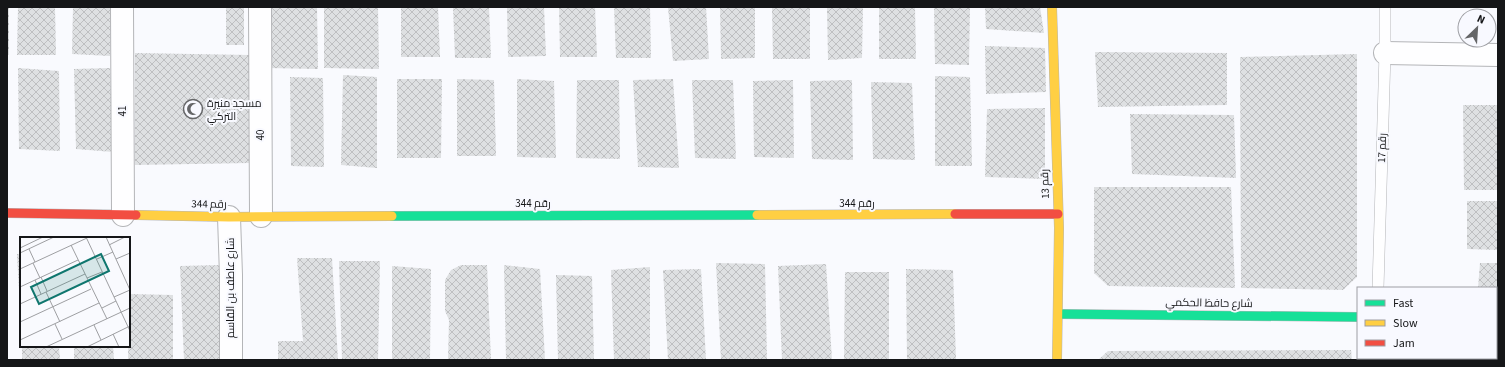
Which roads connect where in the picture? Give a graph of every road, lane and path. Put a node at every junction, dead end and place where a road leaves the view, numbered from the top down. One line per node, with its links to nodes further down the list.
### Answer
1 (122, 7): 8 (street, 41)
2 (260, 7): 10 (street, 40)
3 (1052, 7): 9 (street, رقم 13)
4 (1385, 7): 5 (lane, رقم 17)
5 (1385, 53): 6 (street); 12 (lane, رقم 17)
6 (1498, 55)
7 (7, 213): 8 (street, رقم 344)
8 (123, 214): 11 (street, رقم 344)
9 (1058, 214): 10 (street, رقم 344); 13 (street, رقم 13)
10 (261, 216): 11 (street, رقم 344)
11 (229, 217): 15 (street, شارع عاطف بن القاسم)
12 (1378, 287)
13 (1059, 314): 14 (street, شارع حافظ الحكمي); 16 (street, رقم 13)
14 (1357, 317)
15 (231, 360)
16 (1057, 360)

